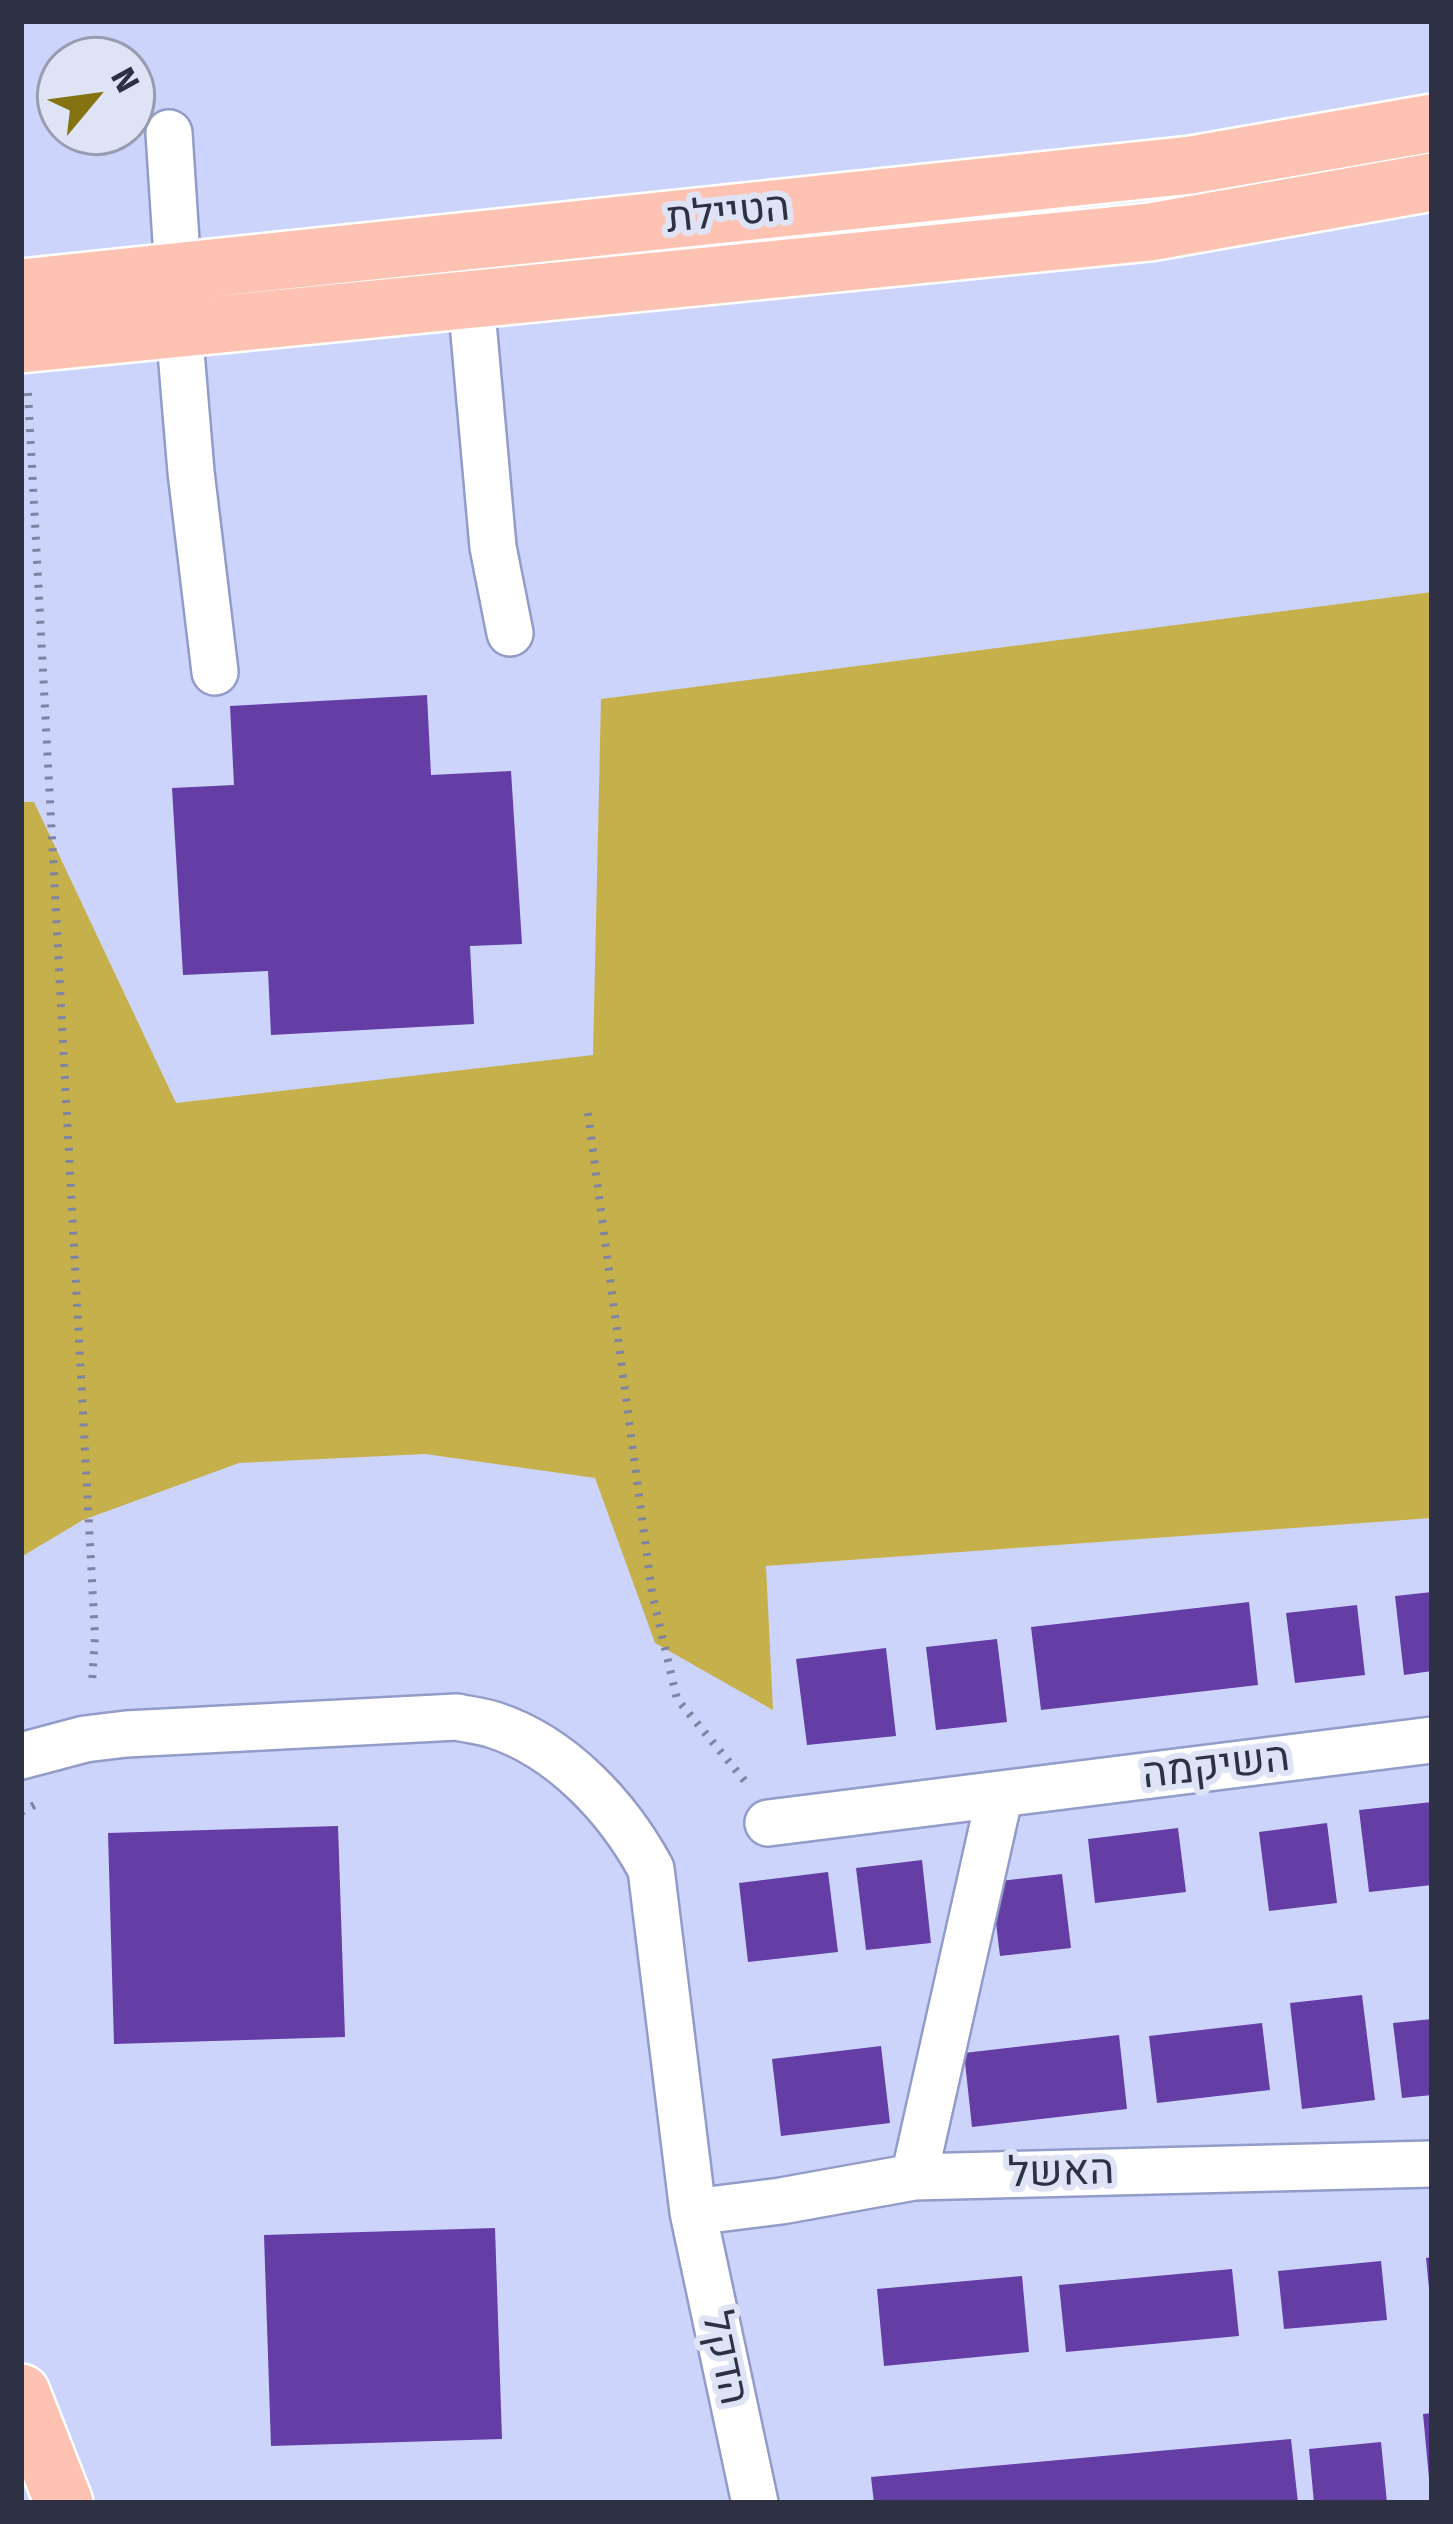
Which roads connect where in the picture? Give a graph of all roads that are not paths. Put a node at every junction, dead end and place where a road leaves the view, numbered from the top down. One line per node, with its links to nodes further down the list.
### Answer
1 (1432, 123): 3 (main road, הטיילת)
2 (169, 134): 6 (street)
3 (1191, 164): 5 (street); 6 (main road, הטיילת)
4 (1432, 182): 5 (main road, הטיילת)
5 (1150, 232): 7 (main road, הטיילת)
6 (178, 272): 8 (main road, הטיילת)
7 (471, 300): 9 (main road, הטיילת); 10 (street)
8 (22, 325): 9 (main road, הטיילת)
9 (179, 328): 11 (street)
10 (510, 632)
11 (215, 672)
12 (1432, 1740): 14 (street, השיקמה)
13 (21, 1756): 18 (street, הדקל)
14 (1000, 1794): 15 (street, השיקמה); 17 (street)
15 (768, 1823)
16 (1432, 2164): 17 (street, האשל)
17 (914, 2177): 18 (street, האשל)
18 (693, 2212): 21 (street, הדקל)
19 (21, 2393): 20 (main road)
20 (64, 2503)
21 (755, 2503)

